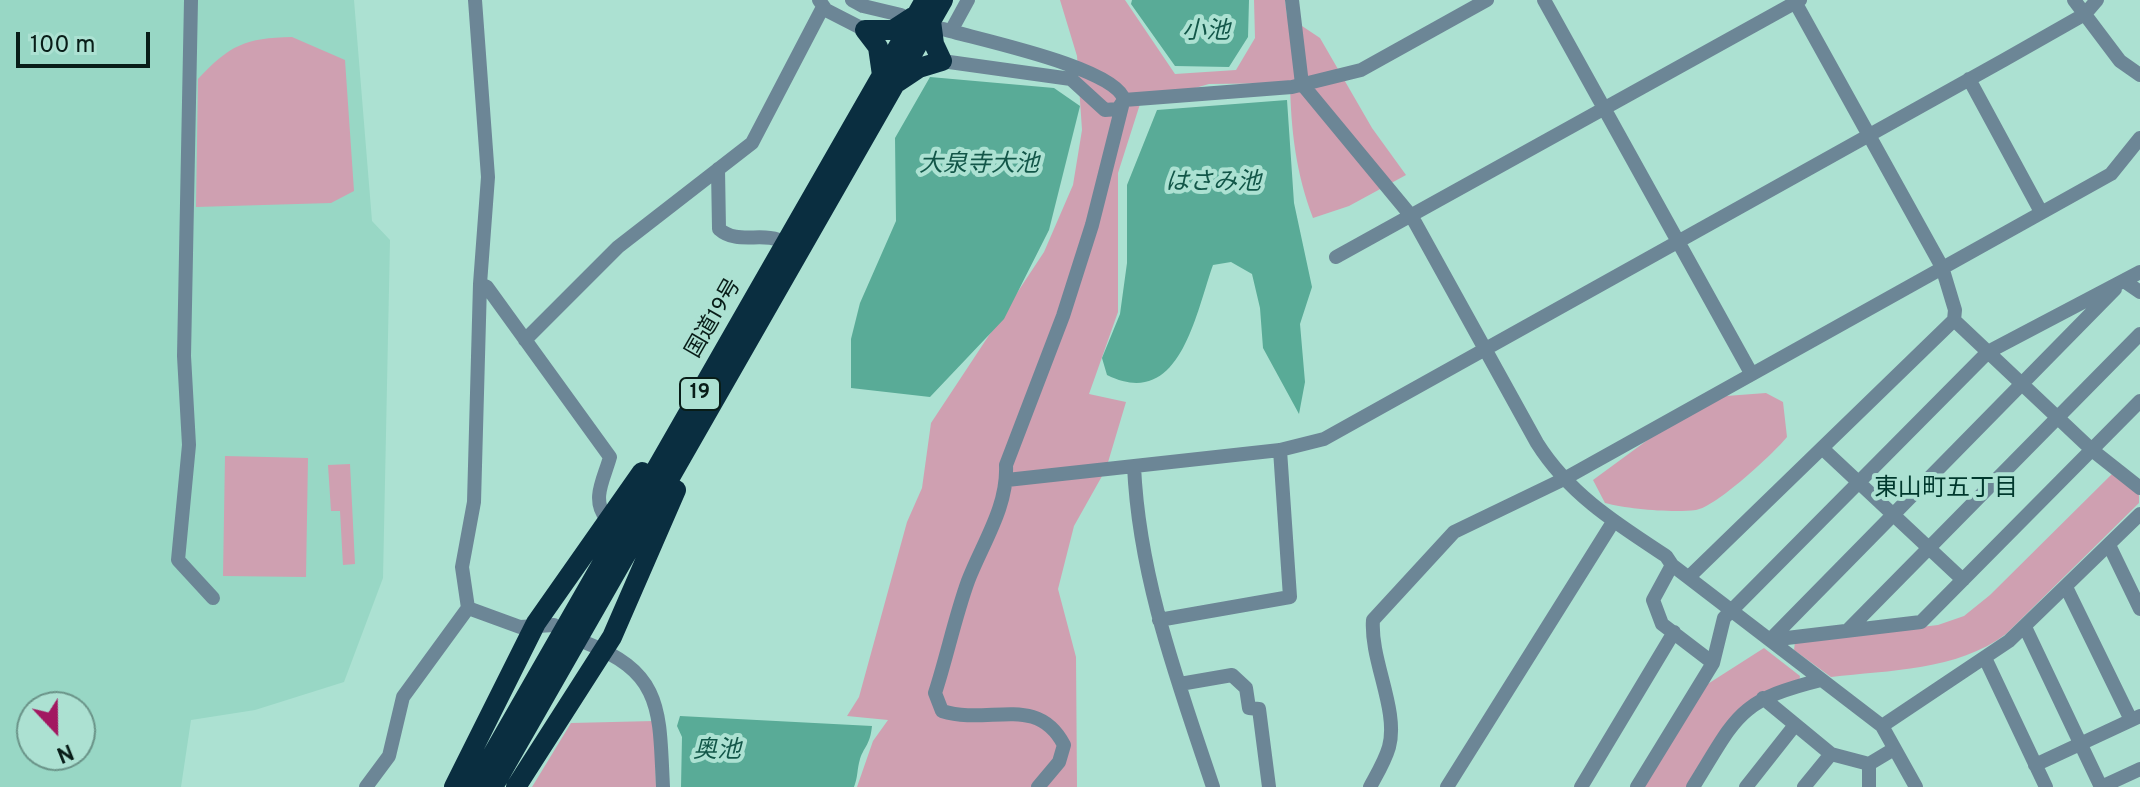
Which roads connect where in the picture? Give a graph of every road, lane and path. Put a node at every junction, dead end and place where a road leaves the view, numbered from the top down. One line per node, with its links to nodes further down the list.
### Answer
1 (191, 0): 64 (street)
2 (475, 0): 34 (street)
3 (852, 0): 14 (street)
4 (943, 0): 14 (highway, 国道19号 / 19)
5 (968, 0): 14 (street)
6 (1292, 0): 20 (street)
7 (1487, 0): 20 (street)
8 (1544, 0): 22 (street)
9 (2074, 0): 13 (street)
10 (2097, 0): 13 (street)
11 (1797, 1): 22 (street); 23 (street)
12 (821, 4): 15 (street); 25 (street)
13 (2085, 14): 17 (street); 18 (street)
14 (921, 15): 15 (highway); 16 (highway); 19 (highway, 国道19号 / 19); 21 (street)
15 (865, 30): 19 (highway)
16 (942, 61): 19 (highway); 21 (street)
17 (2140, 75)
18 (1969, 79): 23 (street); 26 (street)
19 (888, 80): 29 (highway, 国道19号 / 19); 45 (highway, 国道19号 / 19)
20 (1302, 84): 21 (street); 27 (street)
21 (1123, 103): 51 (street)
22 (1605, 109): 27 (street); 28 (street)
23 (1868, 135): 28 (street); 31 (street)
24 (2140, 138): 26 (street)
25 (718, 169): 29 (street); 38 (street)
26 (2041, 212): 31 (street)
27 (1412, 217): 30 (street); 39 (street)
28 (1678, 241): 39 (street); 41 (street)
29 (786, 243): 45 (highway, 国道19号 / 19)
30 (1336, 257)
31 (1942, 267): 36 (street); 41 (street)
32 (2140, 272): 33 (street)
33 (2124, 281): 35 (street); 40 (street); 42 (street)
34 (480, 284): 38 (street); 65 (street)
35 (2140, 292)
36 (1954, 320): 40 (street); 46 (street)
37 (2140, 334): 44 (street)
38 (525, 340): 56 (street)
39 (1484, 348): 47 (street); 50 (street)
40 (1988, 352): 42 (street); 52 (street)
41 (1751, 373): 50 (street)
42 (2021, 384): 44 (street); 55 (street)
43 (2140, 401): 48 (street)
44 (2058, 417): 48 (street); 59 (street)
45 (684, 437): 56 (highway); 75 (highway); 92 (highway, 国道19号 / 19); 93 (highway, 国道19号 / 19)
46 (1823, 449): 52 (street); 61 (street)
47 (1280, 450): 49 (street); 68 (street)
48 (2092, 450): 53 (street); 62 (street)
49 (1134, 466): 51 (street); 68 (street)
50 (1564, 479): 57 (street); 99 (street)
51 (1007, 480): 96 (street)
52 (1858, 481): 55 (street); 67 (street)
53 (2140, 488)
54 (2140, 514): 58 (street)
55 (1893, 515): 59 (street); 73 (street)
56 (606, 518): 69 (highway)
57 (1613, 522): 60 (street); 100 (street)
58 (2109, 545): 63 (street); 66 (street)
59 (1929, 547): 62 (street); 71 (street)
60 (1672, 565): 61 (street); 72 (street)
61 (1689, 577): 67 (street)
62 (1963, 580): 71 (street)
63 (2066, 587): 70 (street); 81 (street)
64 (213, 598)
65 (468, 608): 69 (street); 90 (street)
66 (2140, 609)
67 (1731, 611): 73 (street); 77 (street)
68 (1159, 620): 79 (street)
69 (545, 624): 91 (highway)
70 (2025, 627): 76 (street); 84 (street)
71 (1848, 630): 73 (street)
72 (1674, 632): 77 (street); 101 (street)
73 (1770, 640): 78 (street)
74 (584, 642): 75 (street)
75 (604, 649): 94 (highway); 95 (street)
76 (1985, 658): 83 (street); 88 (street)
77 (1713, 663): 102 (street)
78 (1821, 680): 80 (street); 83 (street)
79 (1180, 684): 97 (street); 98 (street)
80 (1763, 698): 82 (street); 103 (street)
81 (2136, 718): 84 (street)
82 (1795, 725): 86 (street); 104 (street)
83 (1882, 726): 85 (street)
84 (2080, 744): 88 (street); 109 (street)
85 (1894, 749): 87 (street); 107 (street)
86 (1831, 754): 87 (street); 105 (street)
87 (1869, 764): 106 (street)
88 (2035, 765): 108 (street)
89 (2140, 769): 109 (street)
90 (366, 787)
91 (454, 787)
92 (474, 787)
93 (493, 787)
94 (516, 787)
95 (663, 787)
96 (1038, 787)
97 (1213, 787)
98 (1269, 787)
99 (1370, 787)
100 (1447, 787)
101 (1581, 787)
102 (1637, 787)
103 (1693, 787)
104 (1746, 787)
105 (1804, 787)
106 (1869, 787)
107 (1916, 787)
108 (2046, 787)
109 (2101, 787)

